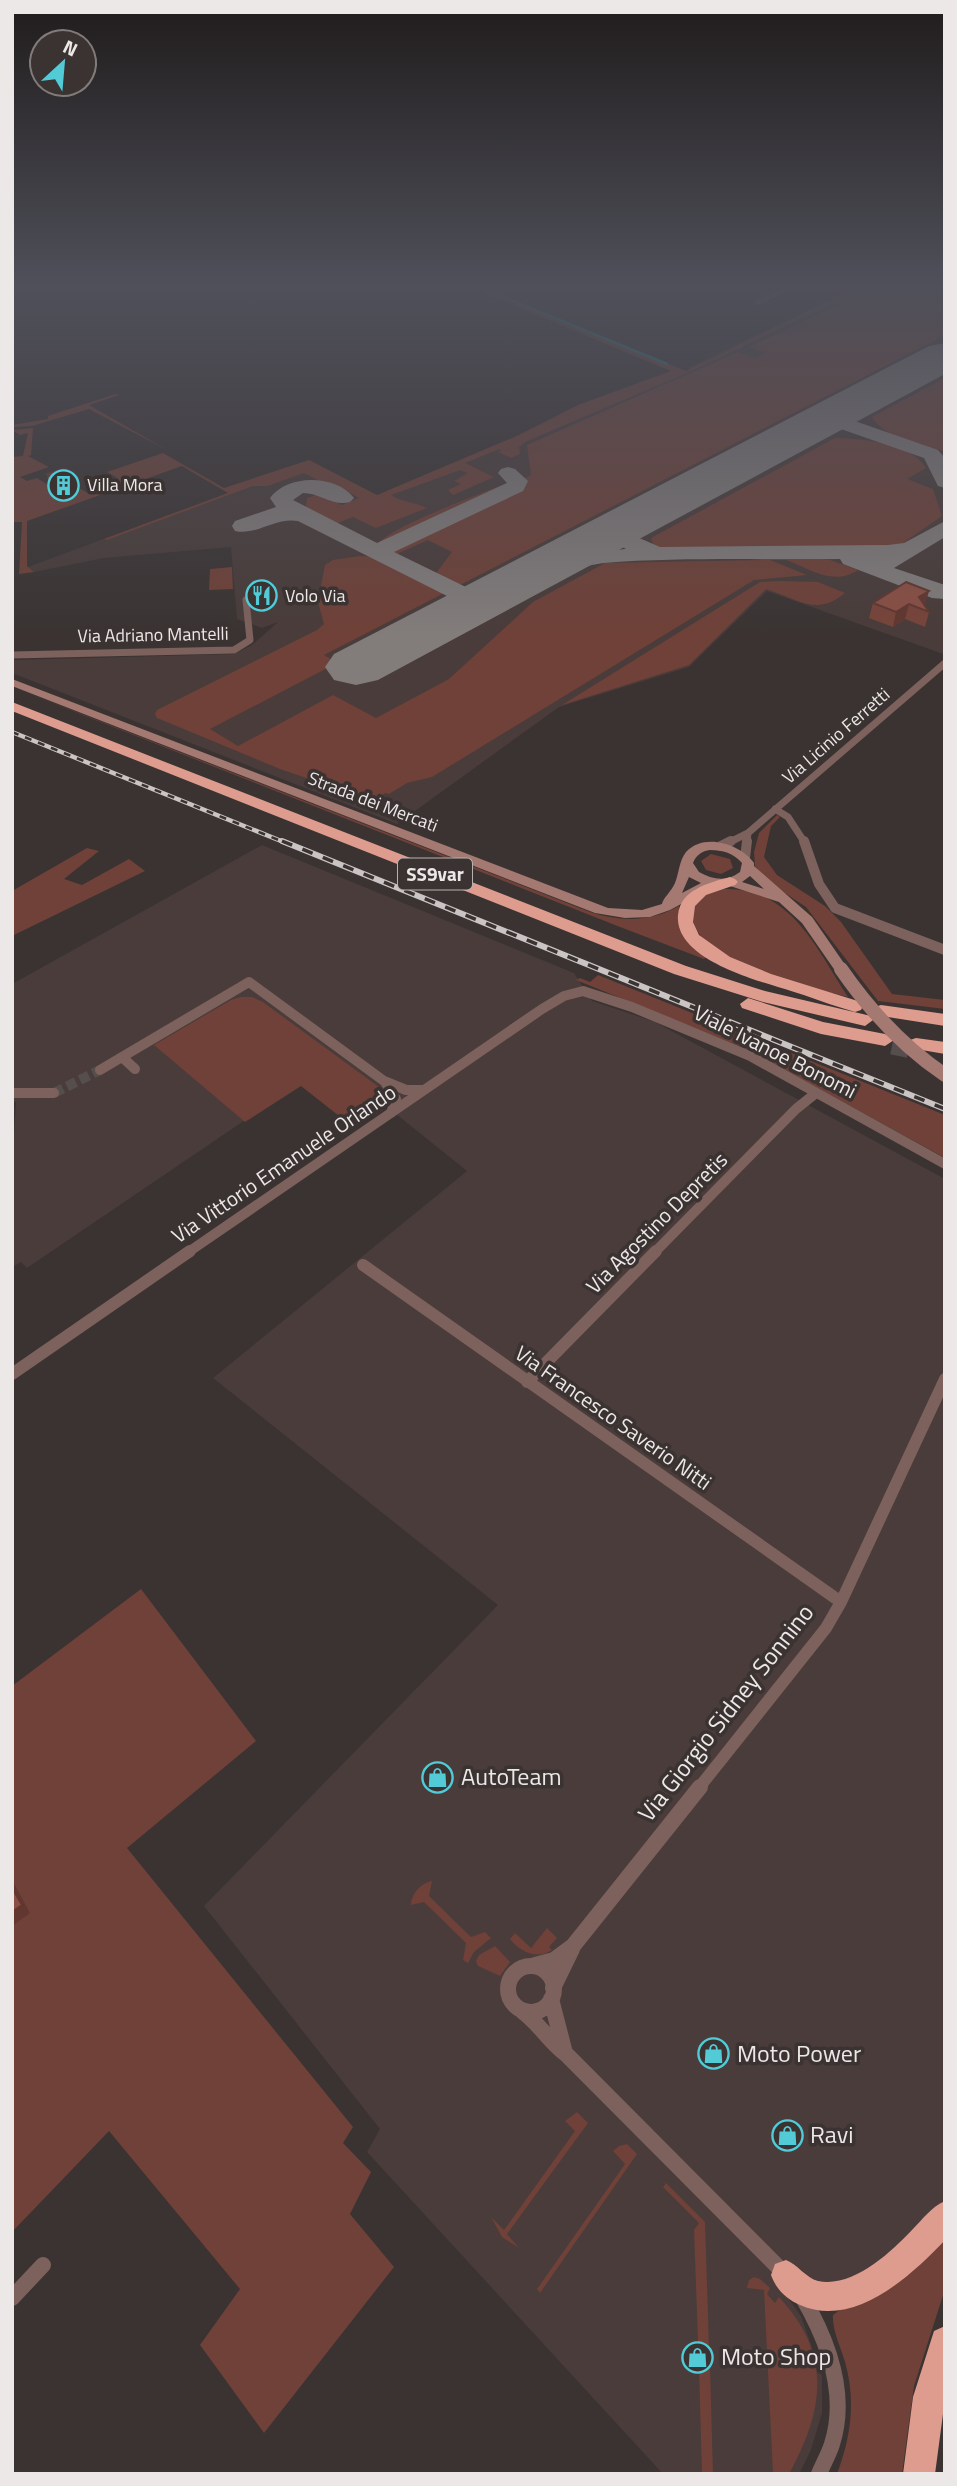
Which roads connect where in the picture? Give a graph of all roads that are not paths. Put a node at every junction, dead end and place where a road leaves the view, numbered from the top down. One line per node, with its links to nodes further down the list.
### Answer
1 (246, 600): 2 (street, Via Adriano Mantelli)
2 (12, 656)
3 (945, 663): 7 (street, Via Licinio Ferretti)
4 (12, 680): 10 (street, Strada dei Mercati); 12 (street, Strada dei Mercati)
5 (12, 696): 12 (highway, SS9var)
6 (12, 706): 14 (highway, SS9var)
7 (775, 809): 8 (street, Via Licinio Ferretti); 15 (street)
8 (748, 833): 9 (street, Via Licinio Ferretti); 11 (street)
9 (720, 846): 10 (street); 11 (street)
10 (687, 863): 12 (street)
11 (747, 863): 12 (street, Strada dei Mercati); 13 (street)
12 (725, 883): 13 (street)
13 (781, 899): 28 (street, bridge)
14 (577, 930): 18 (highway, SS9var); 22 (highway)
15 (945, 950)
16 (580, 992): 30 (street, Via Vittorio Emanuele Orlando); 33 (street, Viale Ivanoe Bonomi)
17 (881, 1011): 19 (highway)
18 (865, 1020)
19 (945, 1020)
20 (894, 1024): 21 (highway)
21 (945, 1031)
22 (888, 1043)
23 (945, 1048): 24 (highway)
24 (945, 1056)
25 (122, 1057): 26 (street); 27 (street); 29 (street)
26 (135, 1069)
27 (100, 1070)
28 (945, 1075)
29 (383, 1080): 30 (street); 34 (street)
30 (429, 1087): 34 (street, Via Vittorio Emanuele Orlando)
31 (12, 1093): 32 (street)
32 (54, 1093)
33 (816, 1093): 35 (street, Viale Ivanoe Bonomi); 39 (street, Via Agostino Depretis)
34 (387, 1117): 37 (street, Via Vittorio Emanuele Orlando)
35 (945, 1164)
36 (363, 1265): 39 (street, Via Francesco Saverio Nitti)
37 (12, 1374)
38 (945, 1379): 40 (street, Via Giorgio Sidney Sonnino)
39 (527, 1382): 40 (street, Via Francesco Saverio Nitti)
40 (841, 1602): 41 (street, Via Giorgio Sidney Sonnino)
41 (573, 1946): 42 (street, Via Giorgio Sidney Sonnino); 43 (street, Via Giorgio Sidney Sonnino)
42 (535, 1965): 43 (street); 44 (street)
43 (552, 1996): 44 (street); 45 (street)
44 (522, 2011): 45 (street)
45 (567, 2056): 48 (street)
46 (945, 2216): 48 (highway)
47 (43, 2265): 49 (street)
48 (786, 2276): 51 (street)
49 (12, 2298)
50 (945, 2342): 52 (highway)
51 (819, 2474)
52 (919, 2474)

